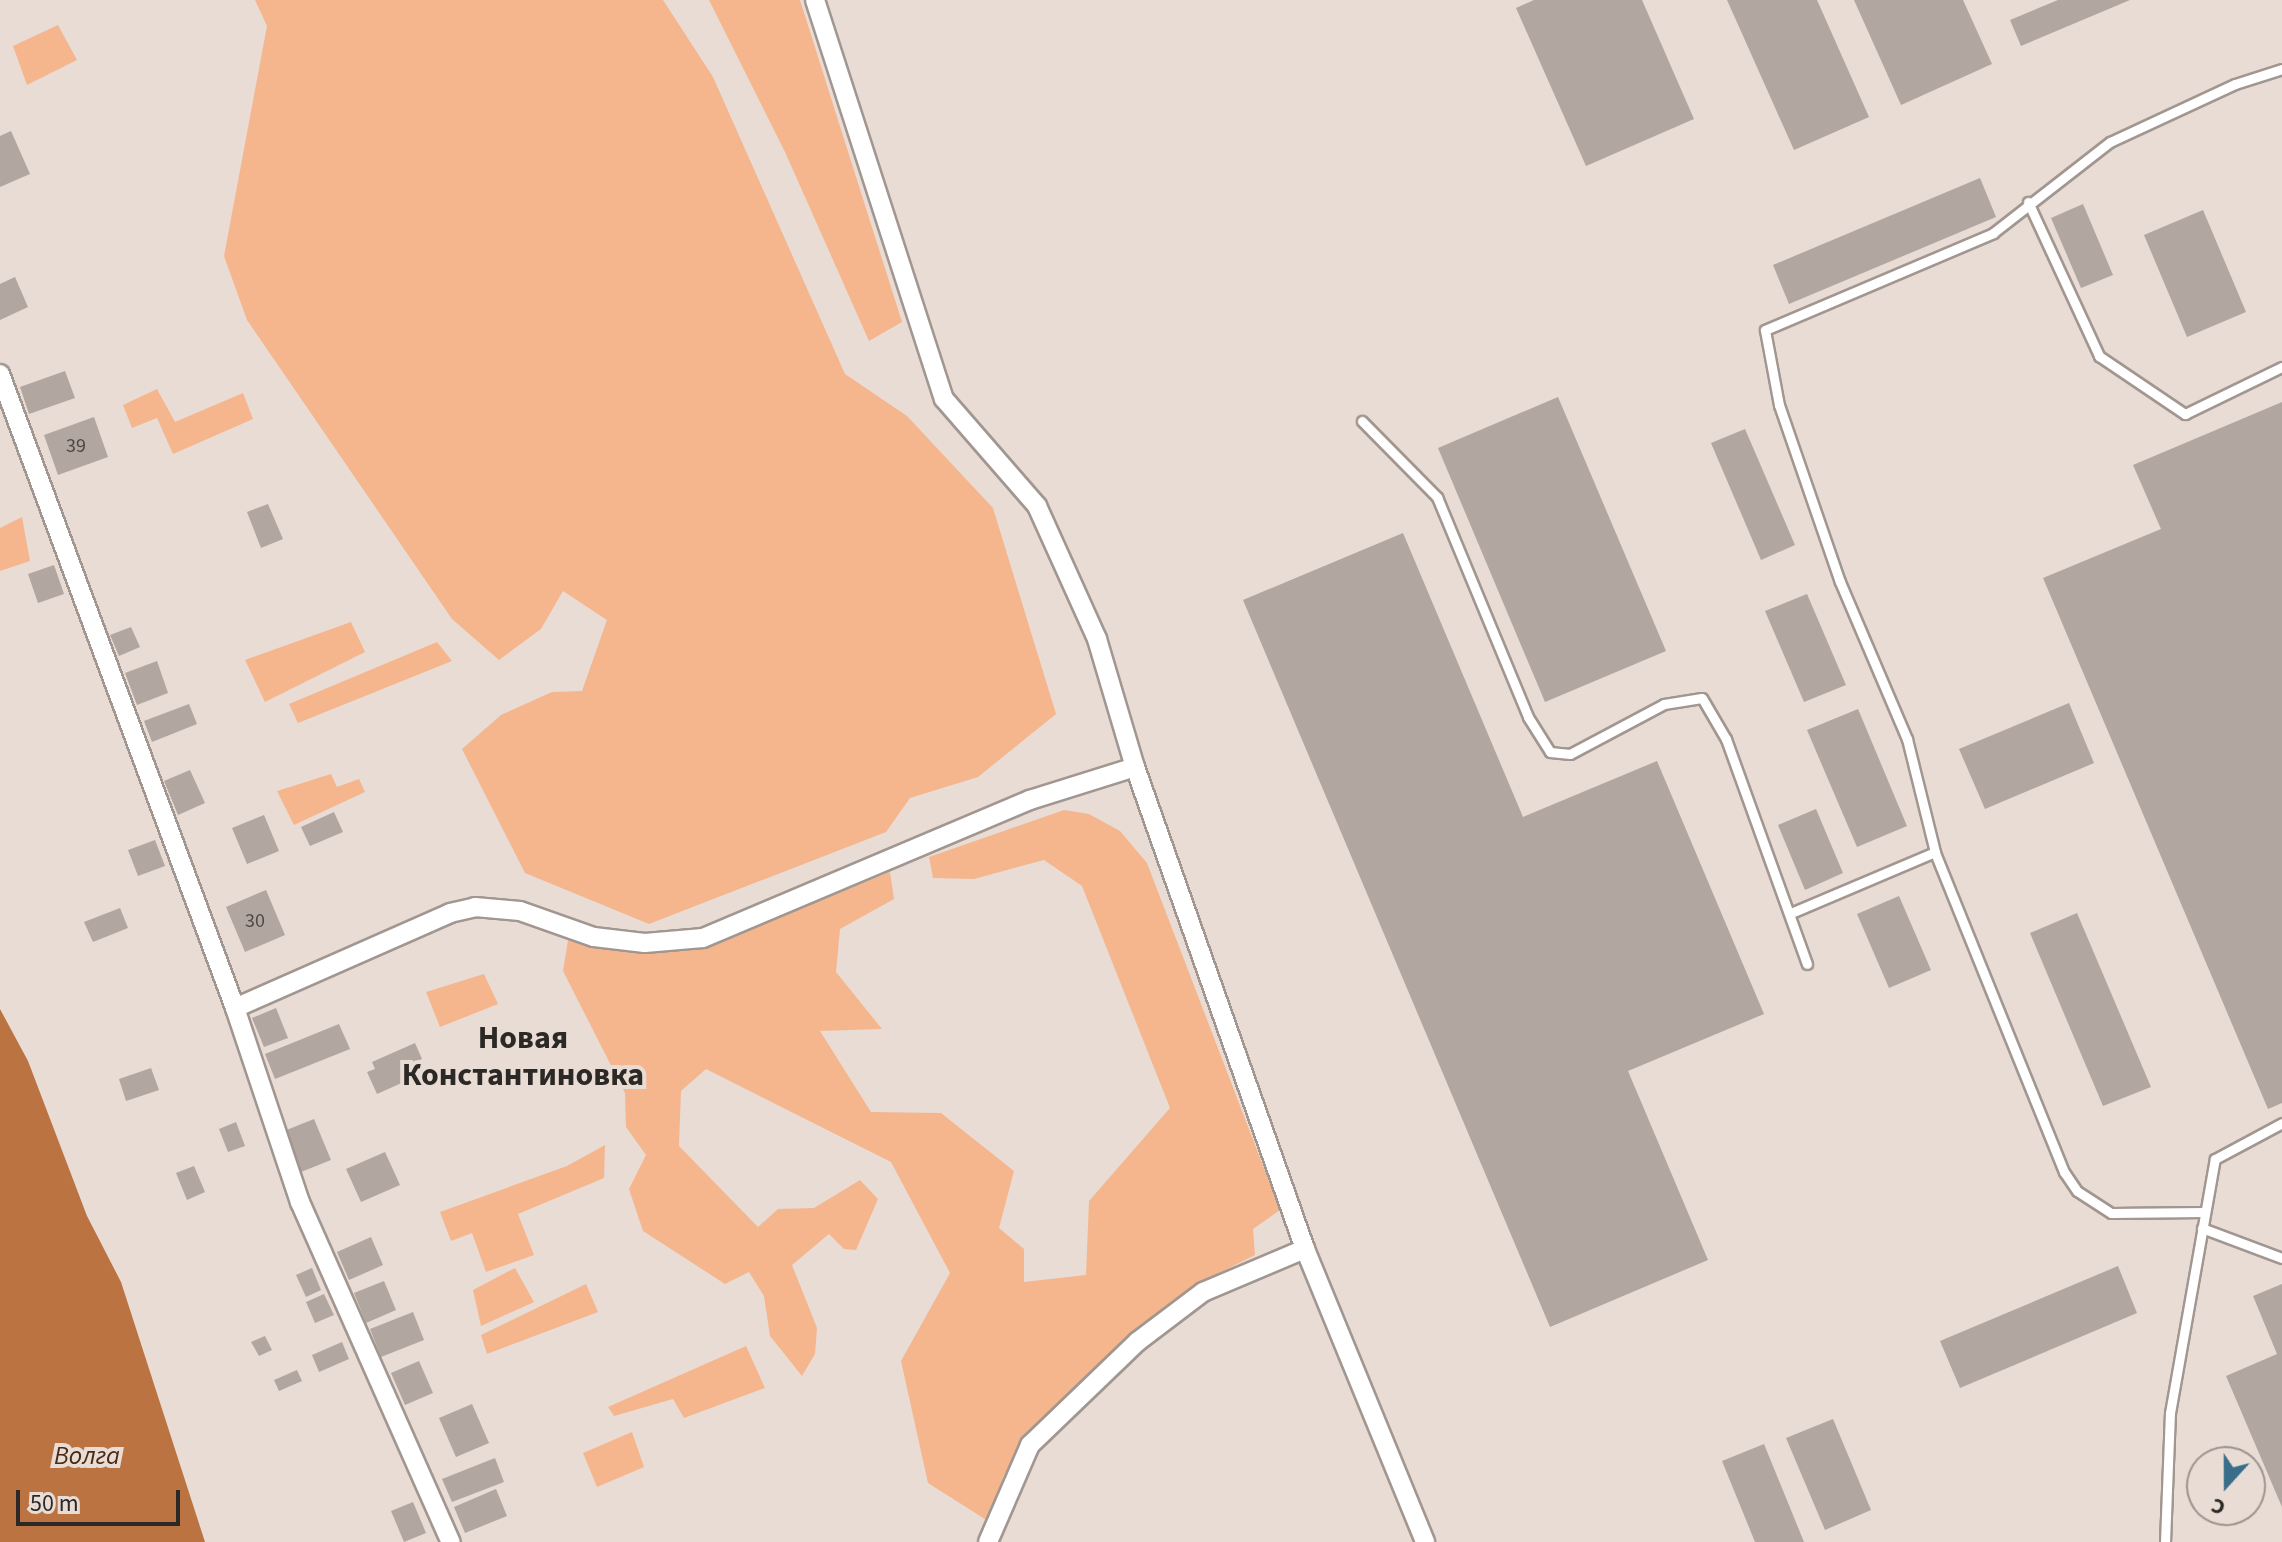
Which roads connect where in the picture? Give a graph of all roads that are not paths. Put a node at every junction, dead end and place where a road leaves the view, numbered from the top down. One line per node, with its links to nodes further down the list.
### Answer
1 (815, 0): 7 (street)
2 (2282, 69): 3 (lane)
3 (2028, 202): 4 (lane); 8 (lane)
4 (2282, 367)
5 (0, 374): 11 (street)
6 (1362, 421): 9 (lane)
7 (1135, 767): 11 (street); 15 (street)
8 (1935, 852): 9 (lane); 13 (lane)
9 (1791, 913): 10 (lane)
10 (1807, 964)
11 (235, 1008): 17 (street)
12 (2282, 1123): 13 (lane)
13 (2205, 1212): 14 (lane)
14 (2202, 1228): 16 (lane); 20 (lane)
15 (1305, 1249): 18 (street); 19 (street)
16 (2282, 1258)
17 (451, 1542)
18 (988, 1542)
19 (1425, 1542)
20 (2165, 1542)

